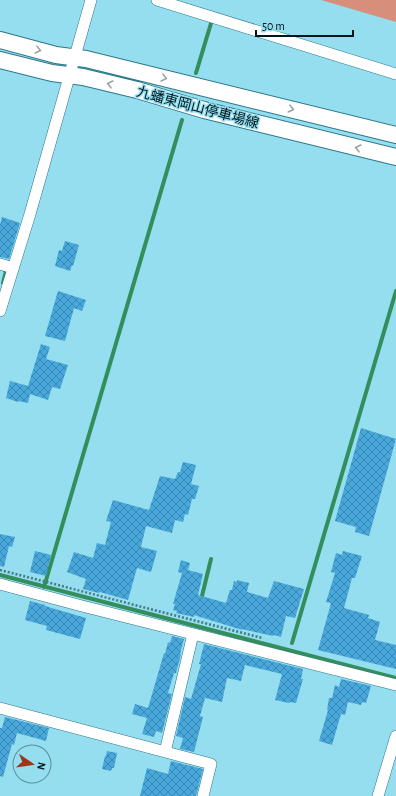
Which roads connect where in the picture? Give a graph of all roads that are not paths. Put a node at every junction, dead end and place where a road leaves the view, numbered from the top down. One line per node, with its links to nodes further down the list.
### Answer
1 (91, 0): 4 (street)
2 (157, 0): 6 (street)
3 (0, 40): 4 (main road, 九蟠東岡山停車場線, one-way to 4)
4 (74, 58): 7 (street); 8 (main road, 九蟠東岡山停車場線, one-way to 8)
5 (0, 60): 7 (main road, 九蟠東岡山停車場線)
6 (396, 74)
7 (69, 76): 9 (main road, 九蟠東岡山停車場線, one-way to 7); 11 (street)
8 (396, 135)
9 (396, 157)
10 (0, 264): 11 (street)
11 (13, 268): 12 (street)
12 (0, 311)
13 (0, 584): 14 (street)
14 (193, 634): 15 (street); 18 (street)
15 (396, 685)
16 (0, 708): 18 (street)
17 (396, 736): 20 (street)
18 (165, 749): 19 (street)
19 (203, 796)
20 (378, 796)

